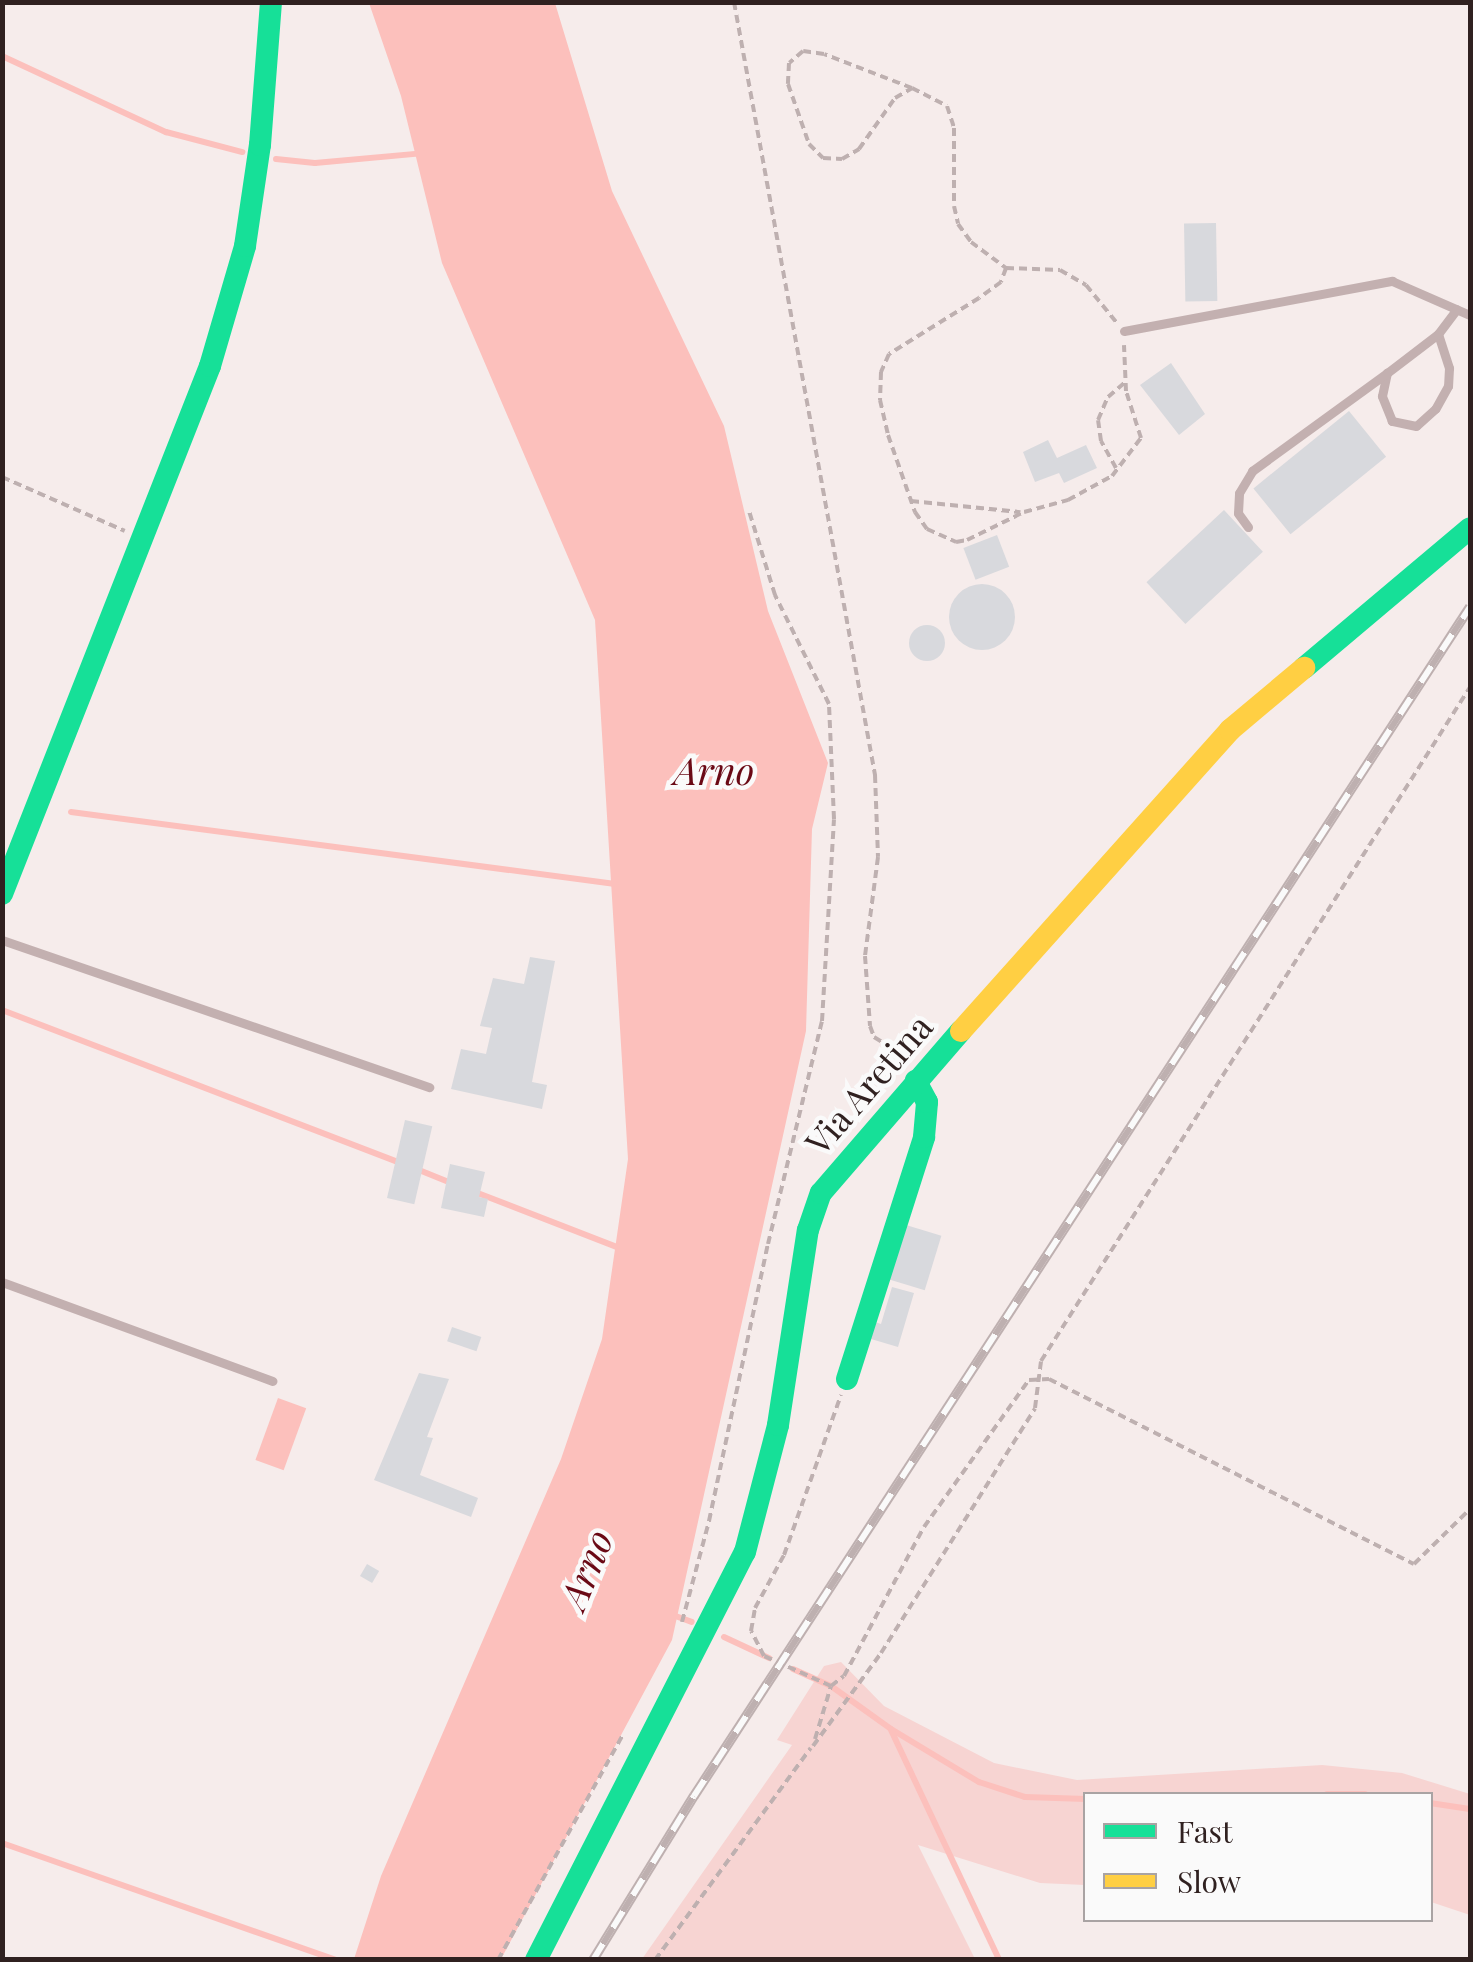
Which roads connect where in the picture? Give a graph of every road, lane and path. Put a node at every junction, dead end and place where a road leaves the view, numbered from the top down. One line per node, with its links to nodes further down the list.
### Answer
1 (271, 2): 18 (main road)
2 (734, 2): 22 (path)
3 (912, 88): 3 (path); 4 (path)
4 (1006, 268): 7 (path); 13 (path)
5 (1456, 309): 6 (lane); 7 (lane); 8 (lane)
6 (1470, 316)
7 (1124, 332): 10 (path)
8 (1438, 334): 9 (lane); 9 (lane)
9 (1387, 373): 16 (lane)
10 (1125, 382): 11 (path); 11 (path)
11 (1117, 470): 15 (path)
12 (2, 477): 18 (path)
13 (912, 501): 15 (path); 15 (path)
14 (748, 511): 29 (path)
15 (1024, 512)
16 (1248, 527)
17 (1470, 528): 22 (main road, Via Aretina)
18 (143, 539): 20 (main road)
19 (1470, 687): 26 (path)
20 (2, 894)
21 (2, 940): 23 (lane)
22 (916, 1080): 25 (main road); 34 (main road, Via Aretina)
23 (429, 1087)
24 (2, 1282): 27 (lane)
25 (847, 1379): 30 (path)
26 (1038, 1379): 28 (path); 30 (path); 32 (path)
27 (272, 1381)
28 (1470, 1509)
29 (680, 1627)
30 (831, 1686): 32 (path)
31 (630, 1723): 33 (path)
32 (813, 1746): 35 (path)
33 (498, 1960)
34 (536, 1960)
35 (655, 1960)

